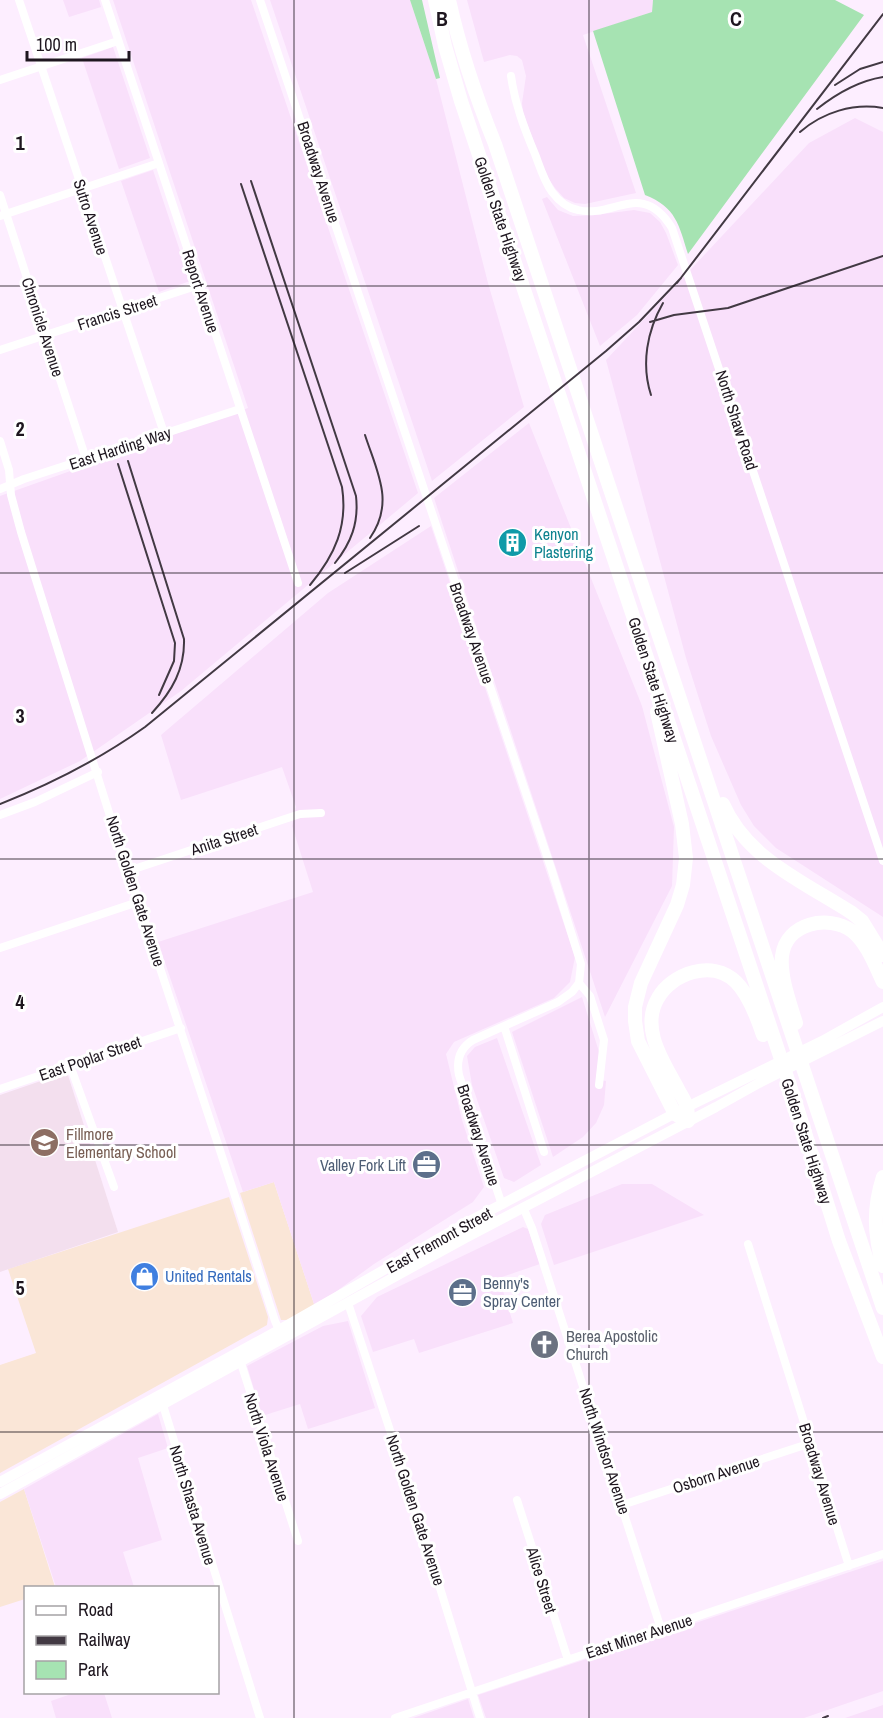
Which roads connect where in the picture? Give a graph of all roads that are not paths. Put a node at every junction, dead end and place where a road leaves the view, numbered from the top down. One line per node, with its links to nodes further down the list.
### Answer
1 (19, 0): 7 (street, Sutro Avenue)
2 (105, 0): 6 (street, Report Avenue)
3 (260, 0): 36 (street, Broadway Avenue)
4 (435, 0): 25 (highway, Golden State Highway)
5 (449, 0): 26 (highway, Golden State Highway)
6 (118, 41): 7 (street); 10 (street, Report Avenue)
7 (42, 66): 9 (street); 11 (street, Sutro Avenue)
8 (511, 76): 30 (street, North Shaw Road)
9 (0, 80)
10 (159, 163): 11 (street); 14 (street, Report Avenue)
11 (81, 188): 13 (street); 15 (street, Sutro Avenue)
12 (0, 195): 13 (street, Chronicle Avenue)
13 (3, 215): 16 (street, Chronicle Avenue)
14 (199, 285): 15 (street, Francis Street); 18 (street, Report Avenue)
15 (123, 310): 16 (street, Francis Street); 19 (street, Sutro Avenue)
16 (46, 335): 17 (street, Francis Street); 21 (street, Chronicle Avenue)
17 (0, 350)
18 (240, 409): 19 (street, East Harding Way); 24 (street, Report Avenue)
19 (164, 433): 21 (street, East Harding Way)
20 (0, 441): 22 (street, North Golden Gate Avenue)
21 (86, 459): 22 (street, East Harding Way)
22 (11, 485): 23 (street, East Harding Way); 27 (street, North Golden Gate Avenue)
23 (0, 489)
24 (298, 583)
25 (646, 654): 46 (highway, Golden State Highway); 47 (highway)
26 (684, 714): 34 (highway); 42 (highway, Golden State Highway)
27 (98, 772): 29 (street); 31 (street, North Golden Gate Avenue)
28 (321, 813): 31 (street, Anita Street)
29 (0, 815)
30 (883, 861)
31 (128, 871): 32 (street, North Golden Gate Avenue)
32 (138, 902): 33 (street); 40 (street, North Golden Gate Avenue)
33 (0, 948)
34 (883, 955)
35 (883, 982): 42 (highway)
36 (579, 983): 39 (street, Broadway Avenue); 44 (street)
37 (883, 1007): 41 (main road, East Fremont Street)
38 (883, 1021): 41 (main road, East Fremont Street)
39 (504, 1026): 49 (street); 53 (street, Broadway Avenue)
40 (180, 1028): 43 (street, East Poplar Street); 59 (street, North Golden Gate Avenue)
41 (823, 1045): 48 (main road, East Fremont Street)
42 (798, 1055): 58 (highway, Golden State Highway)
43 (70, 1065): 45 (street, East Poplar Street); 51 (street)
44 (599, 1085)
45 (0, 1089)
46 (795, 1104): 48 (highway); 61 (highway, Golden State Highway)
47 (675, 1114): 48 (highway); 52 (main road, East Fremont Street)
48 (688, 1114): 54 (main road, East Fremont Street)
49 (544, 1152)
50 (883, 1177): 56 (highway)
51 (114, 1187)
52 (518, 1196): 53 (main road, East Fremont Street); 54 (main road)
53 (502, 1205): 59 (main road, East Fremont Street)
54 (523, 1207): 57 (main road, East Fremont Street); 67 (street, North Windsor Avenue)
55 (748, 1244): 63 (street, Broadway Avenue)
56 (883, 1266)
57 (348, 1302): 59 (main road, East Fremont Street); 73 (street, North Golden Gate Avenue)
58 (883, 1308)
59 (281, 1334): 60 (main road, East Fremont Street)
60 (239, 1357): 62 (main road, East Fremont Street); 68 (street, North Viola Avenue)
61 (883, 1357)
62 (161, 1399): 64 (main road, East Fremont Street); 65 (main road, East Fremont Street); 74 (street, North Shasta Avenue)
63 (810, 1443): 67 (street, Osborn Avenue); 70 (street, Broadway Avenue)
64 (0, 1482)
65 (0, 1494)
66 (517, 1500): 72 (street, Alice Street)
67 (622, 1504): 71 (street, North Windsor Avenue)
68 (298, 1541)
69 (883, 1554): 70 (street, East Miner Avenue)
70 (849, 1566): 71 (street, East Miner Avenue)
71 (661, 1629): 72 (street, East Miner Avenue)
72 (568, 1660): 73 (street, East Miner Avenue)
73 (472, 1692): 75 (street, East Miner Avenue); 76 (street, North Golden Gate Avenue)
74 (260, 1718)
75 (395, 1718)
76 (480, 1718)

